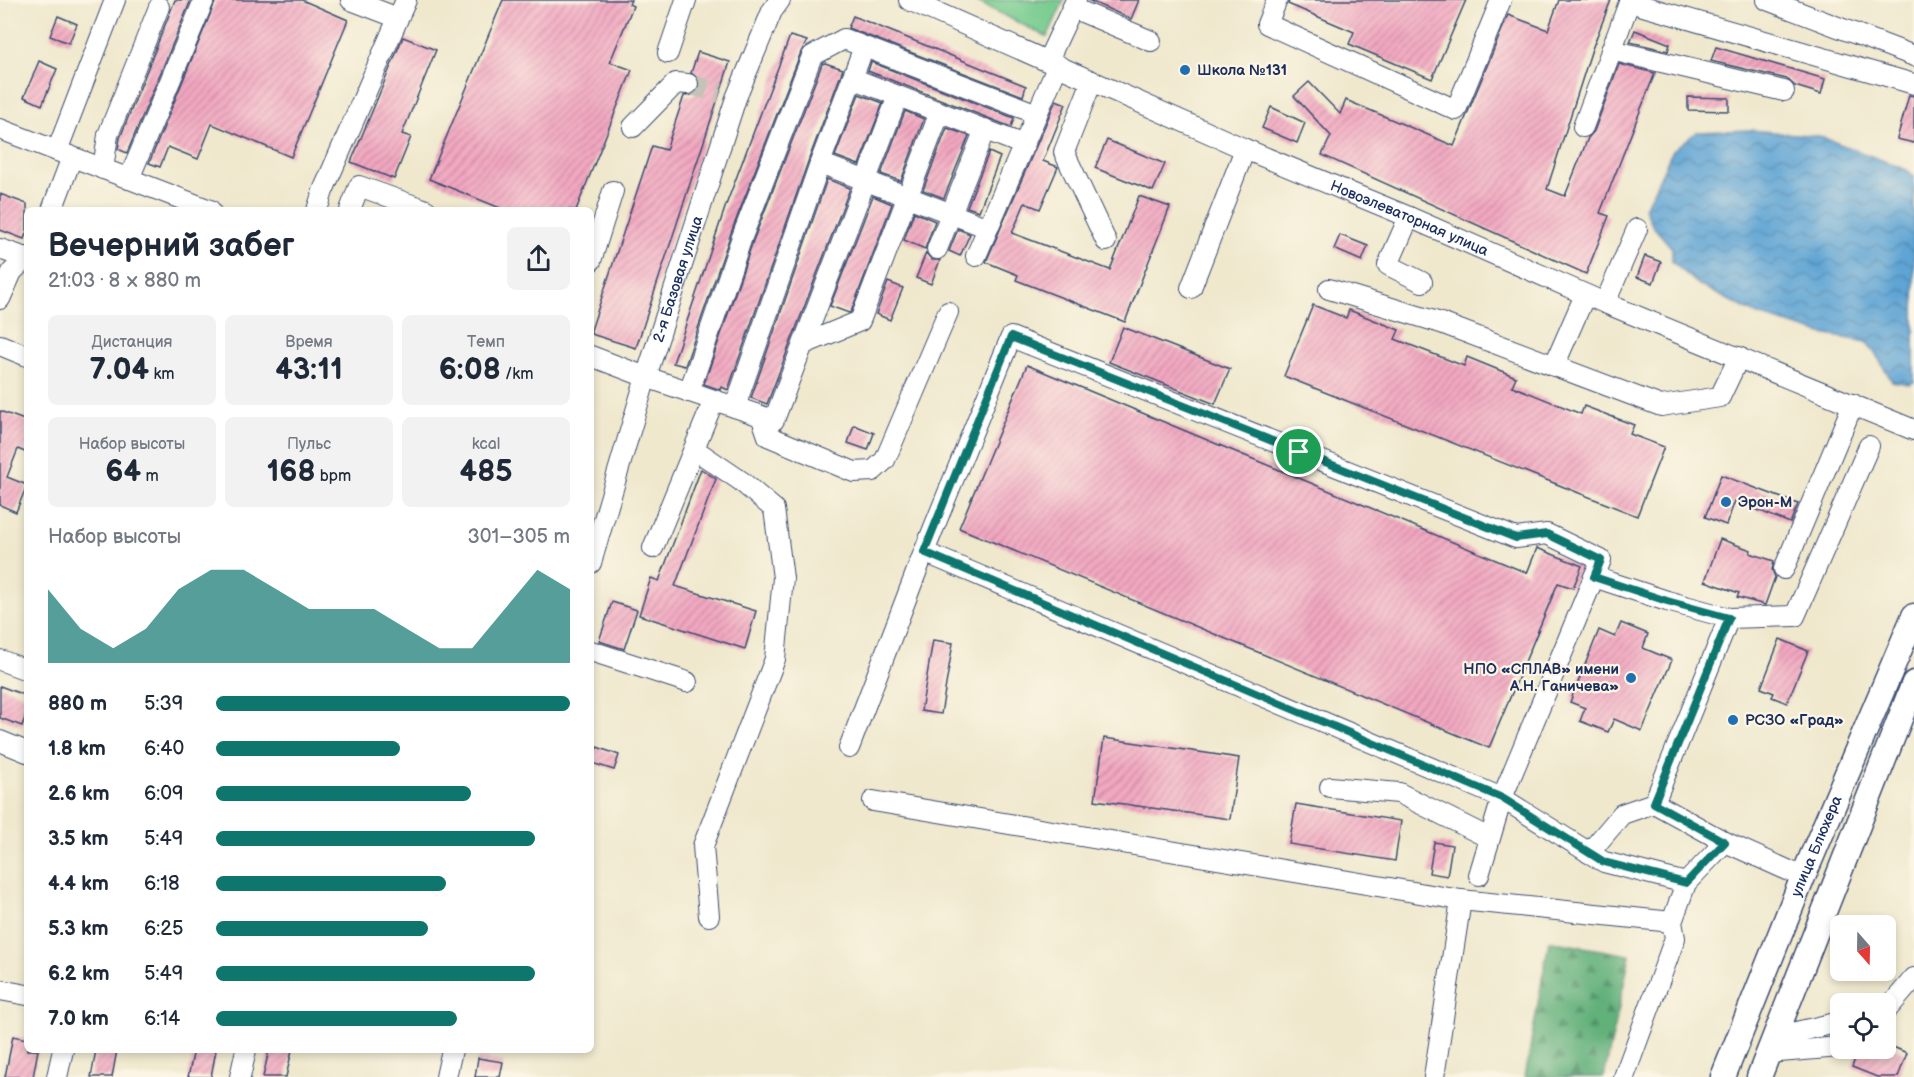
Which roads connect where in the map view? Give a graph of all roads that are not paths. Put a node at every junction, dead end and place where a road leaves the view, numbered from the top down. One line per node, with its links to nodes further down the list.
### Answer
1 (115, 0): 35 (street)
2 (204, 0): 38 (street)
3 (351, 0): 14 (street)
4 (406, 0): 14 (street)
5 (686, 0): 18 (street)
6 (780, 0): 71 (street, 2-я Базовая улица)
7 (1277, 0): 8 (street)
8 (1501, 0)
9 (1767, 0): 19 (street)
10 (913, 1): 20 (street, Новоэлеваторная улица)
11 (1629, 1): 17 (street); 24 (street)
12 (1074, 4): 15 (street); 20 (street)
13 (159, 7): 37 (street)
14 (398, 18): 44 (street)
15 (1151, 41)
16 (864, 47): 21 (street); 28 (street); 72 (street)
17 (1611, 50): 25 (street); 30 (street)
18 (668, 53)
19 (1914, 56)
20 (1053, 63): 22 (street, Новоэлеваторная улица); 28 (street)
21 (852, 78): 26 (street); 36 (street)
22 (1092, 81): 34 (street, Новоэлеваторная улица); 51 (street)
23 (688, 84): 29 (street)
24 (1914, 84)
25 (1784, 91)
26 (898, 96): 27 (street); 39 (street)
27 (940, 112): 32 (street); 41 (street)
28 (1037, 114): 33 (street)
29 (633, 127)
30 (1583, 127)
31 (0, 129): 35 (street)
32 (985, 129): 33 (street); 47 (street)
33 (1024, 145): 49 (street)
34 (1245, 149): 48 (street, Новоэлеваторная улица); 59 (street)
35 (64, 154): 37 (street); 42 (street)
36 (820, 163): 39 (street); 75 (street)
37 (103, 169): 38 (street)
38 (129, 179): 43 (street)
39 (866, 180): 41 (street); 65 (street)
40 (613, 191): 54 (street)
41 (907, 196): 47 (street); 65 (street)
42 (53, 207)
43 (202, 207)
44 (318, 207)
45 (351, 207): 46 (street)
46 (418, 207)
47 (951, 214): 49 (street); 53 (street)
48 (1409, 217): 58 (street); 61 (street, Новоэлеваторная улица)
49 (988, 228): 55 (street)
50 (1637, 229): 63 (street)
51 (1106, 241)
52 (0, 249): 56 (street)
53 (937, 249)
54 (594, 251)
55 (976, 256)
56 (24, 257)
57 (24, 260): 62 (street)
58 (1422, 282)
59 (1191, 288)
60 (1329, 289): 70 (street)
61 (1585, 295): 63 (street, Новоэлеваторная улица); 70 (street)
62 (0, 299)
63 (1605, 303): 69 (street, Новоэлеваторная улица)
64 (948, 312): 76 (street)
65 (804, 344): 76 (street)
66 (0, 345): 67 (street)
67 (24, 355)
68 (594, 357): 71 (street)
69 (1739, 357): 70 (street); 74 (street, Новоэлеваторная улица)
70 (1554, 366)
71 (646, 377): 72 (street); 82 (street, 2-я Базовая улица)
72 (689, 392): 73 (street)
73 (714, 400): 75 (street); 79 (street)
74 (1852, 404): 77 (street, Новоэлеваторная улица); 83 (street)
75 (735, 407): 76 (street)
76 (761, 416)
77 (1914, 430)
78 (1869, 446): 86 (street)
79 (694, 449): 80 (street); 107 (street)
80 (653, 548)
81 (924, 552): 84 (street); 94 (street); 97 (street)
82 (594, 553)
83 (1784, 569)
84 (1594, 577): 86 (street); 97 (street)
85 (1914, 616): 87 (main road, улица Блюхера)
86 (1729, 618): 99 (street)
87 (1908, 647): 104 (main road, улица Блюхера)
88 (594, 652): 91 (street)
89 (0, 660): 90 (street)
90 (24, 669)
91 (687, 682)
92 (1914, 683): 114 (main road, улица Блюхера)
93 (0, 741): 95 (street)
94 (849, 748)
95 (24, 751)
96 (1330, 787): 100 (street)
97 (1502, 798): 100 (street); 102 (street)
98 (873, 801): 106 (street)
99 (1654, 803): 101 (street); 102 (street)
100 (1489, 838): 103 (street)
101 (1725, 842): 104 (street); 105 (street)
102 (1589, 853): 105 (street)
103 (1479, 875)
104 (1803, 877): 124 (main road, улица Блюхера)
105 (1686, 883): 108 (street)
106 (1461, 900): 108 (street); 122 (street)
107 (709, 916)
108 (1672, 922): 123 (street)
109 (1914, 978): 112 (street)
110 (0, 990): 111 (street)
111 (24, 995)
112 (1896, 999)
113 (1830, 1025): 114 (street)
114 (1771, 1045): 115 (street); 125 (main road, улица Блюхера)
115 (1830, 1047)
116 (62, 1053): 119 (street)
117 (245, 1053): 120 (street)
118 (451, 1053): 121 (street)
119 (57, 1077)
120 (240, 1077)
121 (446, 1077)
122 (1434, 1077)
123 (1624, 1077)
124 (1723, 1077)
125 (1759, 1077)

